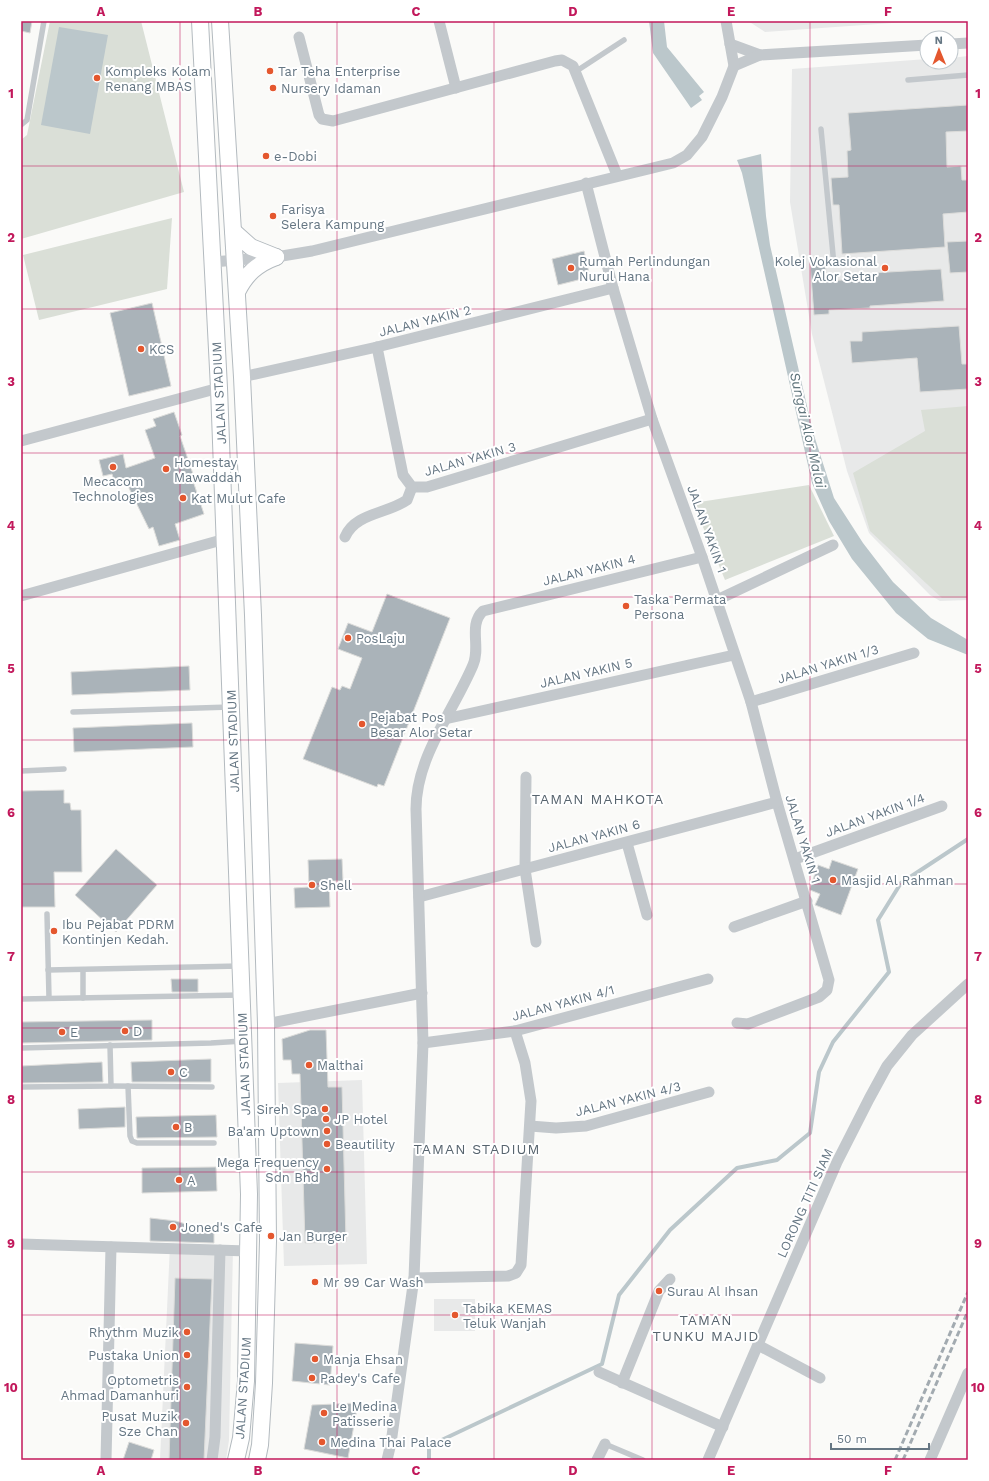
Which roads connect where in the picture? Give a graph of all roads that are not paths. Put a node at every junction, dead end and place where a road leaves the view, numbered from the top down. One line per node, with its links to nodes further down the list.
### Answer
1 (44, 21): 16 (lane)
2 (200, 21): 23 (main road, JALAN STADIUM)
3 (220, 21): 20 (main road, JALAN STADIUM)
4 (440, 21): 15 (street)
5 (726, 21): 8 (street)
6 (299, 36): 15 (street)
7 (624, 40): 12 (lane)
8 (730, 44): 10 (street); 11 (street)
9 (919, 45): 10 (street)
10 (760, 55): 11 (street)
11 (734, 66): 18 (street)
12 (575, 72): 15 (street); 18 (street)
13 (968, 75): 14 (lane)
14 (908, 80)
15 (456, 88)
16 (21, 125)
17 (821, 129): 24 (lane)
18 (617, 175): 19 (street)
19 (586, 183): 21 (street); 25 (street, JALAN YAKIN 1)
20 (233, 231): 21 (main road); 22 (main road, JALAN STADIUM)
21 (276, 257): 22 (street); 26 (main road)
22 (235, 260): 23 (street); 26 (main road, JALAN STADIUM)
23 (212, 262): 29 (main road, JALAN STADIUM)
24 (834, 265)
25 (613, 288): 27 (street, JALAN YAKIN 2); 30 (street, JALAN YAKIN 1)
26 (237, 292): 28 (main road, JALAN STADIUM)
27 (377, 347): 28 (street, JALAN YAKIN 2); 32 (street, JALAN YAKIN 3)
28 (242, 377): 70 (main road, JALAN STADIUM)
29 (219, 388): 31 (street); 34 (main road, JALAN STADIUM)
30 (652, 419): 32 (street, JALAN YAKIN 3); 36 (street, JALAN YAKIN 1)
31 (21, 441)
32 (412, 487): 33 (street)
33 (345, 537)
34 (225, 539): 37 (street); 42 (main road, JALAN STADIUM)
35 (833, 545): 38 (street)
36 (702, 557): 38 (street, JALAN YAKIN 1); 44 (street, JALAN YAKIN 4)
37 (21, 596)
38 (717, 600): 40 (street, JALAN YAKIN 1)
39 (914, 653): 41 (street, JALAN YAKIN 1/3)
40 (734, 655): 41 (street, JALAN YAKIN 1); 44 (street, JALAN YAKIN 5)
41 (751, 702): 48 (street, JALAN YAKIN 1)
42 (232, 707): 43 (lane); 59 (main road, JALAN STADIUM)
43 (73, 712)
44 (445, 719): 53 (street)
45 (64, 769): 46 (lane)
46 (21, 771)
47 (526, 777): 52 (street)
48 (777, 802): 50 (street, JALAN YAKIN 6); 51 (street, JALAN YAKIN 1)
49 (942, 806): 51 (street, JALAN YAKIN 1/4)
50 (627, 843): 52 (street, JALAN YAKIN 6); 56 (street)
51 (795, 859): 54 (street, JALAN YAKIN 1)
52 (525, 869): 53 (street, JALAN YAKIN 6); 58 (street)
53 (418, 897): 64 (street)
54 (807, 902): 57 (street); 69 (street, JALAN YAKIN 1)
55 (46, 914): 60 (lane)
56 (647, 915)
57 (734, 927)
58 (536, 942)
59 (240, 966): 61 (lane); 65 (main road, JALAN STADIUM)
60 (48, 970): 61 (lane); 66 (lane)
61 (83, 970): 67 (lane)
62 (708, 979): 71 (street, JALAN YAKIN 4/1)
63 (968, 984): 89 (street, LORONG TITI SIAM)
64 (422, 993): 70 (street); 73 (street)
65 (241, 995): 67 (lane); 72 (main road, JALAN STADIUM)
66 (49, 998): 67 (lane); 68 (lane)
67 (83, 998)
68 (21, 999)
69 (737, 1023)
70 (266, 1024): 99 (main road, JALAN STADIUM)
71 (515, 1031): 73 (street, JALAN YAKIN 4/1); 81 (street)
72 (243, 1041): 74 (lane); 86 (main road, JALAN STADIUM)
73 (423, 1043): 87 (street)
74 (110, 1045): 75 (lane); 76 (lane)
75 (21, 1048)
76 (111, 1086): 77 (lane); 79 (lane)
77 (128, 1086): 78 (lane); 82 (lane)
78 (212, 1086)
79 (21, 1087)
80 (709, 1092): 81 (street, JALAN YAKIN 4/3)
81 (530, 1126): 87 (street)
82 (214, 1143)
83 (21, 1244): 84 (street)
84 (111, 1247): 85 (street); 96 (street)
85 (220, 1250): 86 (street); 97 (street)
86 (248, 1251): 98 (main road, JALAN STADIUM)
87 (414, 1278): 100 (street)
88 (670, 1279): 93 (street)
89 (758, 1344): 92 (street); 94 (street, LORONG TITI SIAM)
90 (600, 1372): 93 (street)
91 (968, 1373): 104 (street)
92 (820, 1378)
93 (622, 1383): 94 (street)
94 (723, 1427): 103 (street, LORONG TITI SIAM)
95 (605, 1444): 101 (street); 102 (lane)
96 (106, 1460)
97 (212, 1460)
98 (236, 1460)
99 (257, 1460)
100 (387, 1460)
101 (597, 1460)
102 (643, 1460)
103 (708, 1460)
104 (930, 1460)

